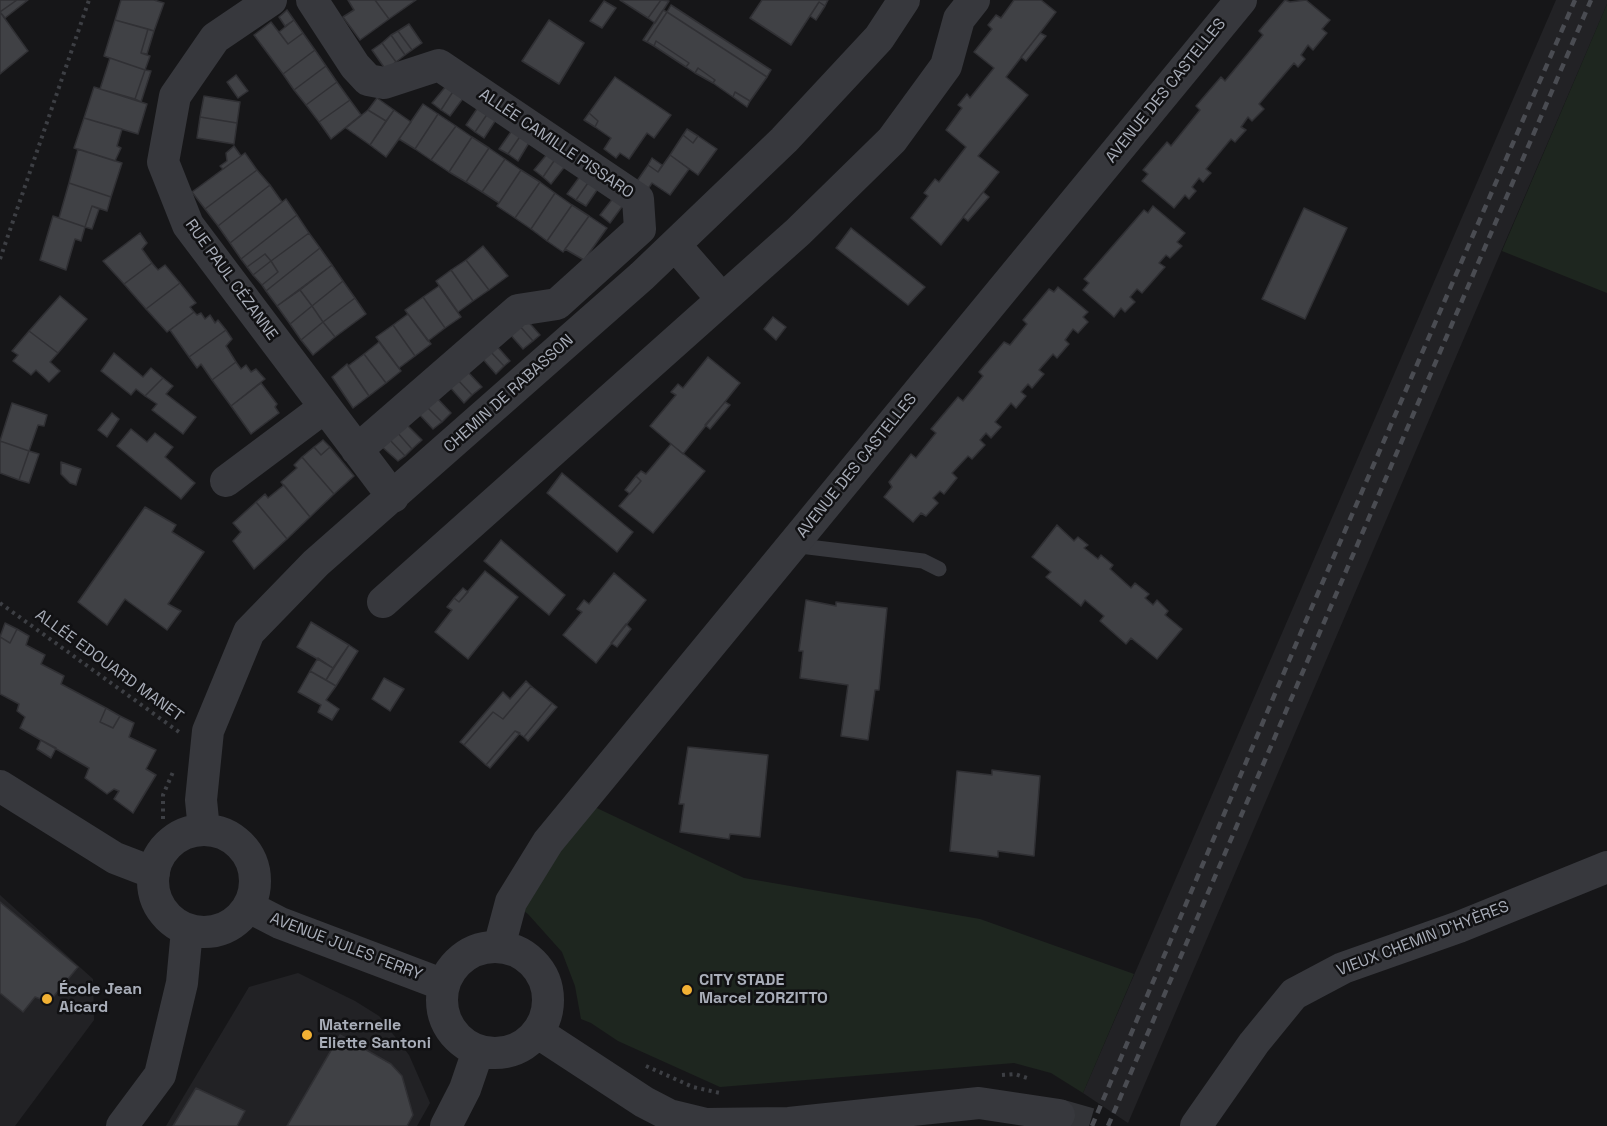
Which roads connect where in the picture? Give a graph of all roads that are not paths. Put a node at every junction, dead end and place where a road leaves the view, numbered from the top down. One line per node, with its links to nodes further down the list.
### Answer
1 (271, 0): 8 (street, RUE PAUL CÉZANNE)
2 (312, 0): 9 (street, ALLÉE CAMILLE PISSARO)
3 (904, 0): 6 (street, CHEMIN DE RABASSON)
4 (974, 0): 7 (street)
5 (1241, 0): 12 (street, AVENUE DES CASTELLES)
6 (675, 244): 7 (street); 11 (street, CHEMIN DE RABASSON)
7 (722, 299): 14 (street)
8 (325, 407): 9 (street, RUE PAUL CÉZANNE); 10 (street)
9 (357, 450): 11 (street, RUE PAUL CÉZANNE)
10 (226, 481)
11 (393, 497): 16 (street, CHEMIN DE RABASSON)
12 (792, 544): 13 (lane); 21 (street, AVENUE DES CASTELLES)
13 (939, 569)
14 (383, 602)
15 (0, 786): 18 (street)
16 (204, 830): 18 (street); 19 (street)
17 (1607, 867): 28 (street, VIEUX CHEMIN D'HYÈRES)
18 (154, 873): 20 (street)
19 (249, 908): 20 (street); 22 (street, AVENUE JULES FERRY)
20 (187, 930): 26 (street)
21 (499, 947): 22 (street); 23 (street)
22 (444, 985): 24 (street)
23 (537, 1032): 24 (street); 25 (street)
24 (478, 1051): 27 (street)
25 (1054, 1113)
26 (122, 1126)
27 (446, 1126)
28 (1196, 1126)

